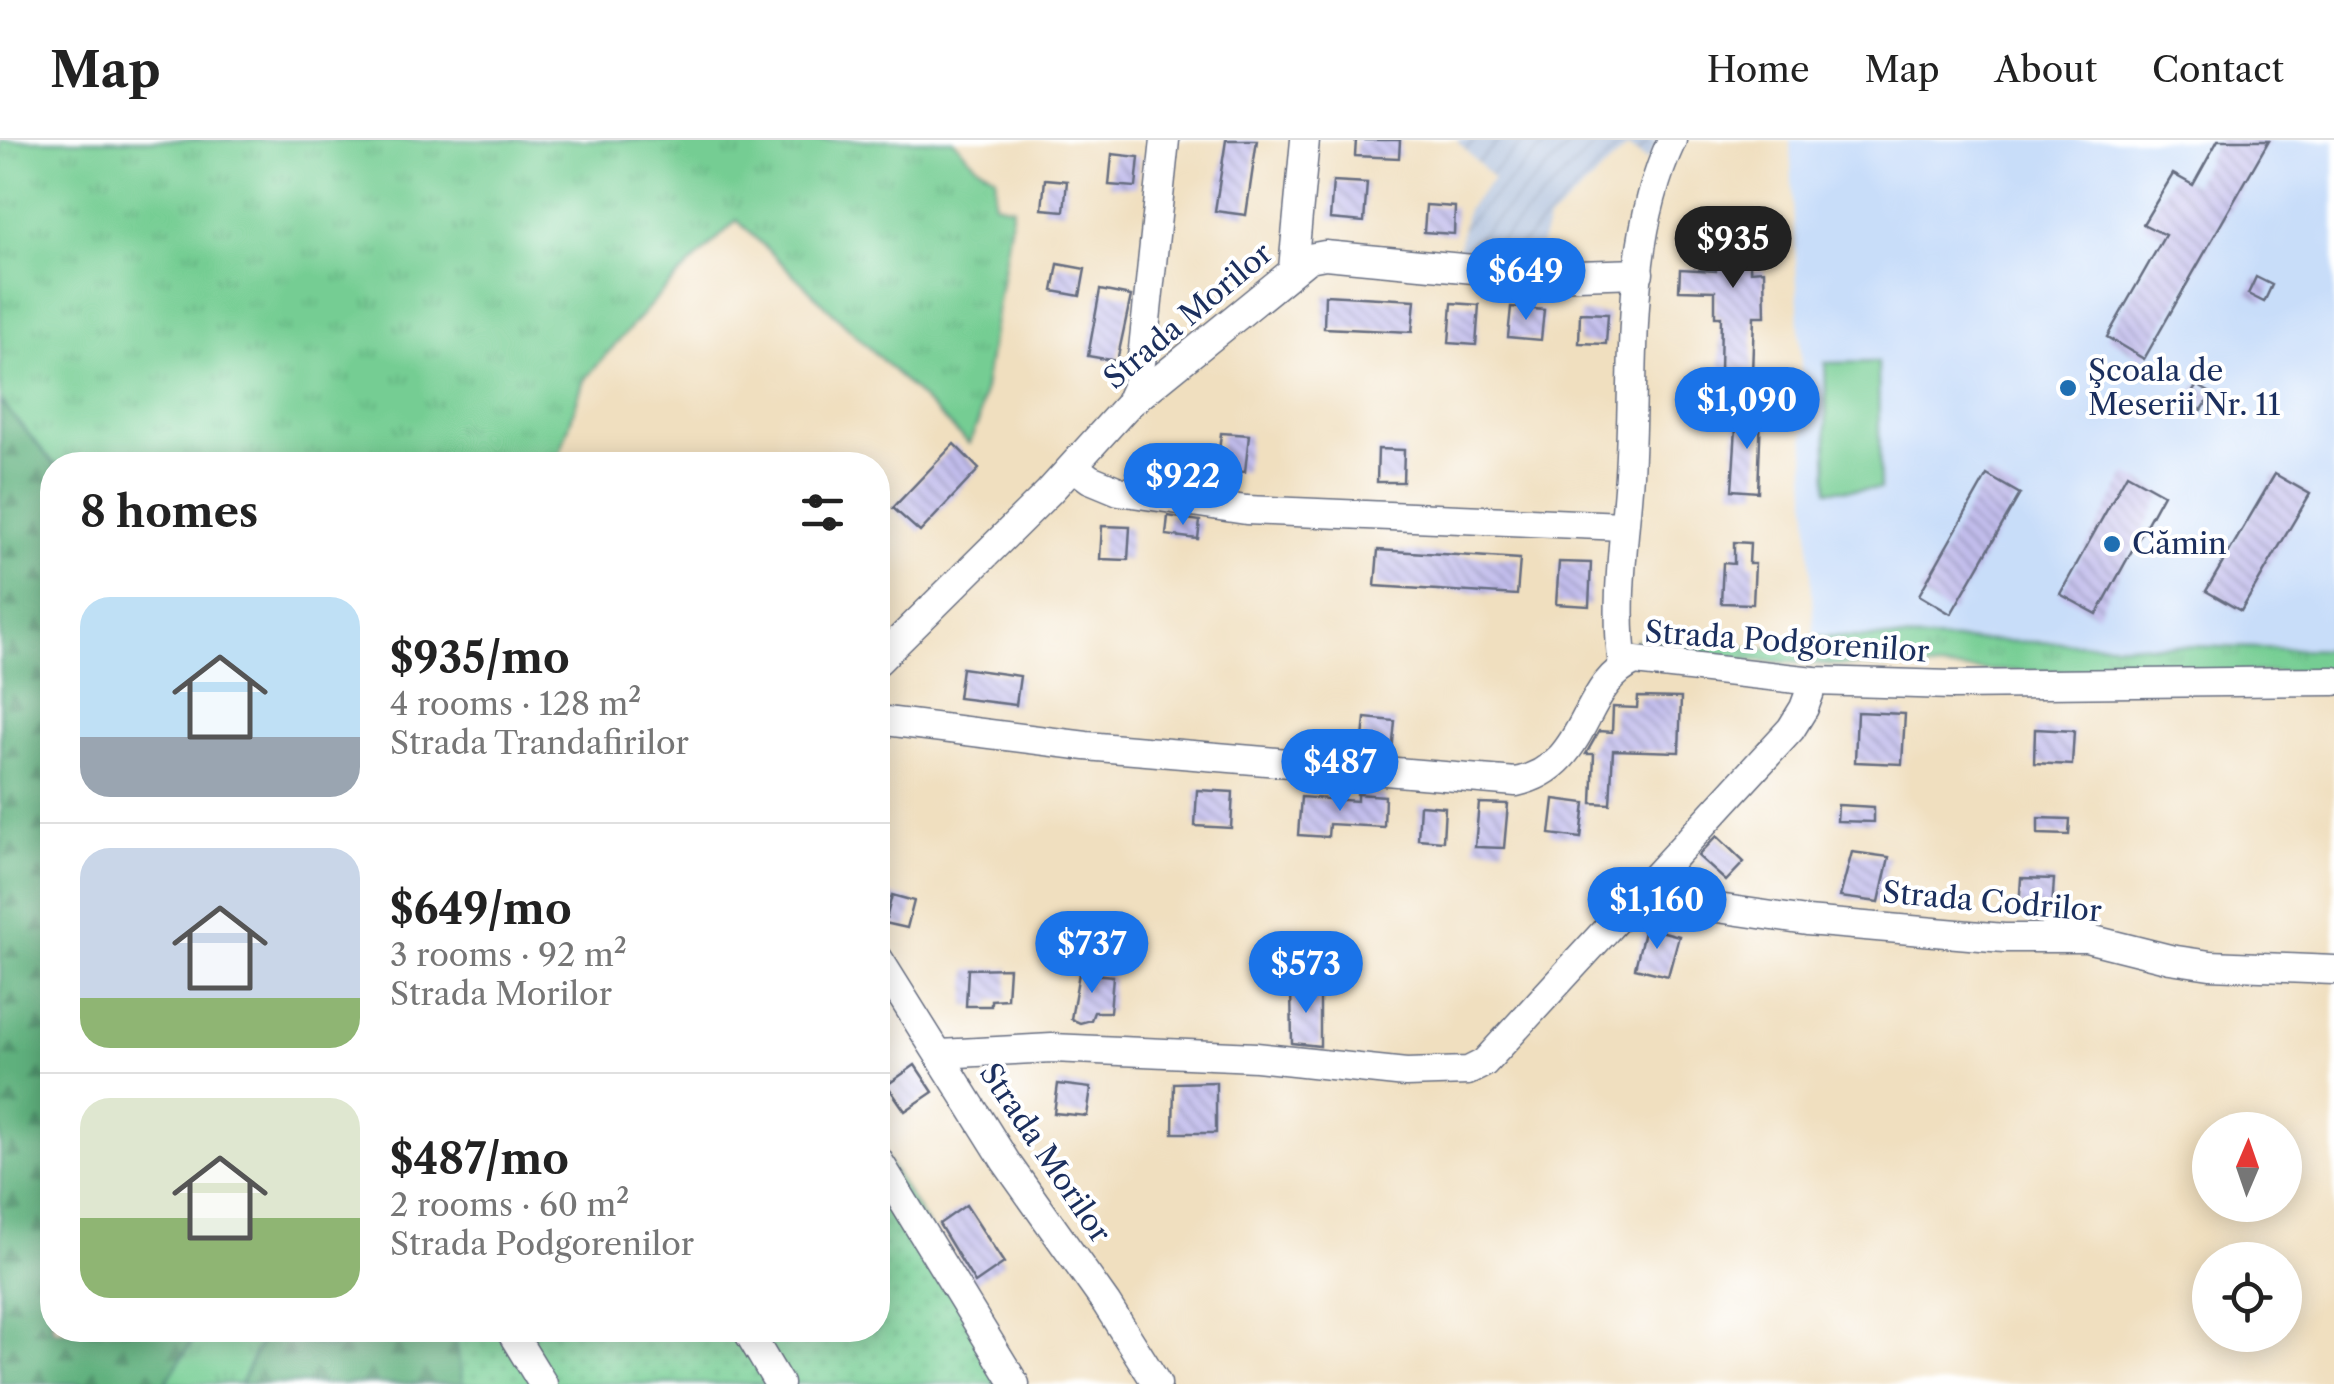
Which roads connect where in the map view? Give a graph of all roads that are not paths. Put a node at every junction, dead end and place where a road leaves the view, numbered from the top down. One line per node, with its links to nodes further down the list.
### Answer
1 (1165, 140): 6 (street)
2 (1306, 140): 4 (street)
3 (1672, 140): 5 (street)
4 (1294, 269): 5 (street, Strada Morilor); 6 (street, Strada Morilor)
5 (1639, 273): 8 (street)
6 (1128, 406): 7 (street, Strada Morilor)
7 (1074, 467): 8 (street); 9 (street, Strada Morilor)
8 (1624, 526): 10 (street)
9 (890, 648)
10 (1624, 666): 11 (street, Strada Podgorenilor); 13 (street, Strada Podgorenilor)
11 (1814, 681): 12 (street, Strada Podgorenilor); 14 (street)
12 (2334, 681)
13 (890, 722)
14 (1646, 890): 15 (street, Strada Codrilor); 17 (street)
15 (2334, 970)
16 (890, 977): 17 (street, Strada Morilor)
17 (940, 1054): 24 (street, Strada Morilor)
18 (890, 1180): 23 (street)
19 (517, 1342): 21 (street)
20 (754, 1342): 22 (street)
21 (543, 1384)
22 (779, 1384)
23 (1015, 1384)
24 (1157, 1384)

